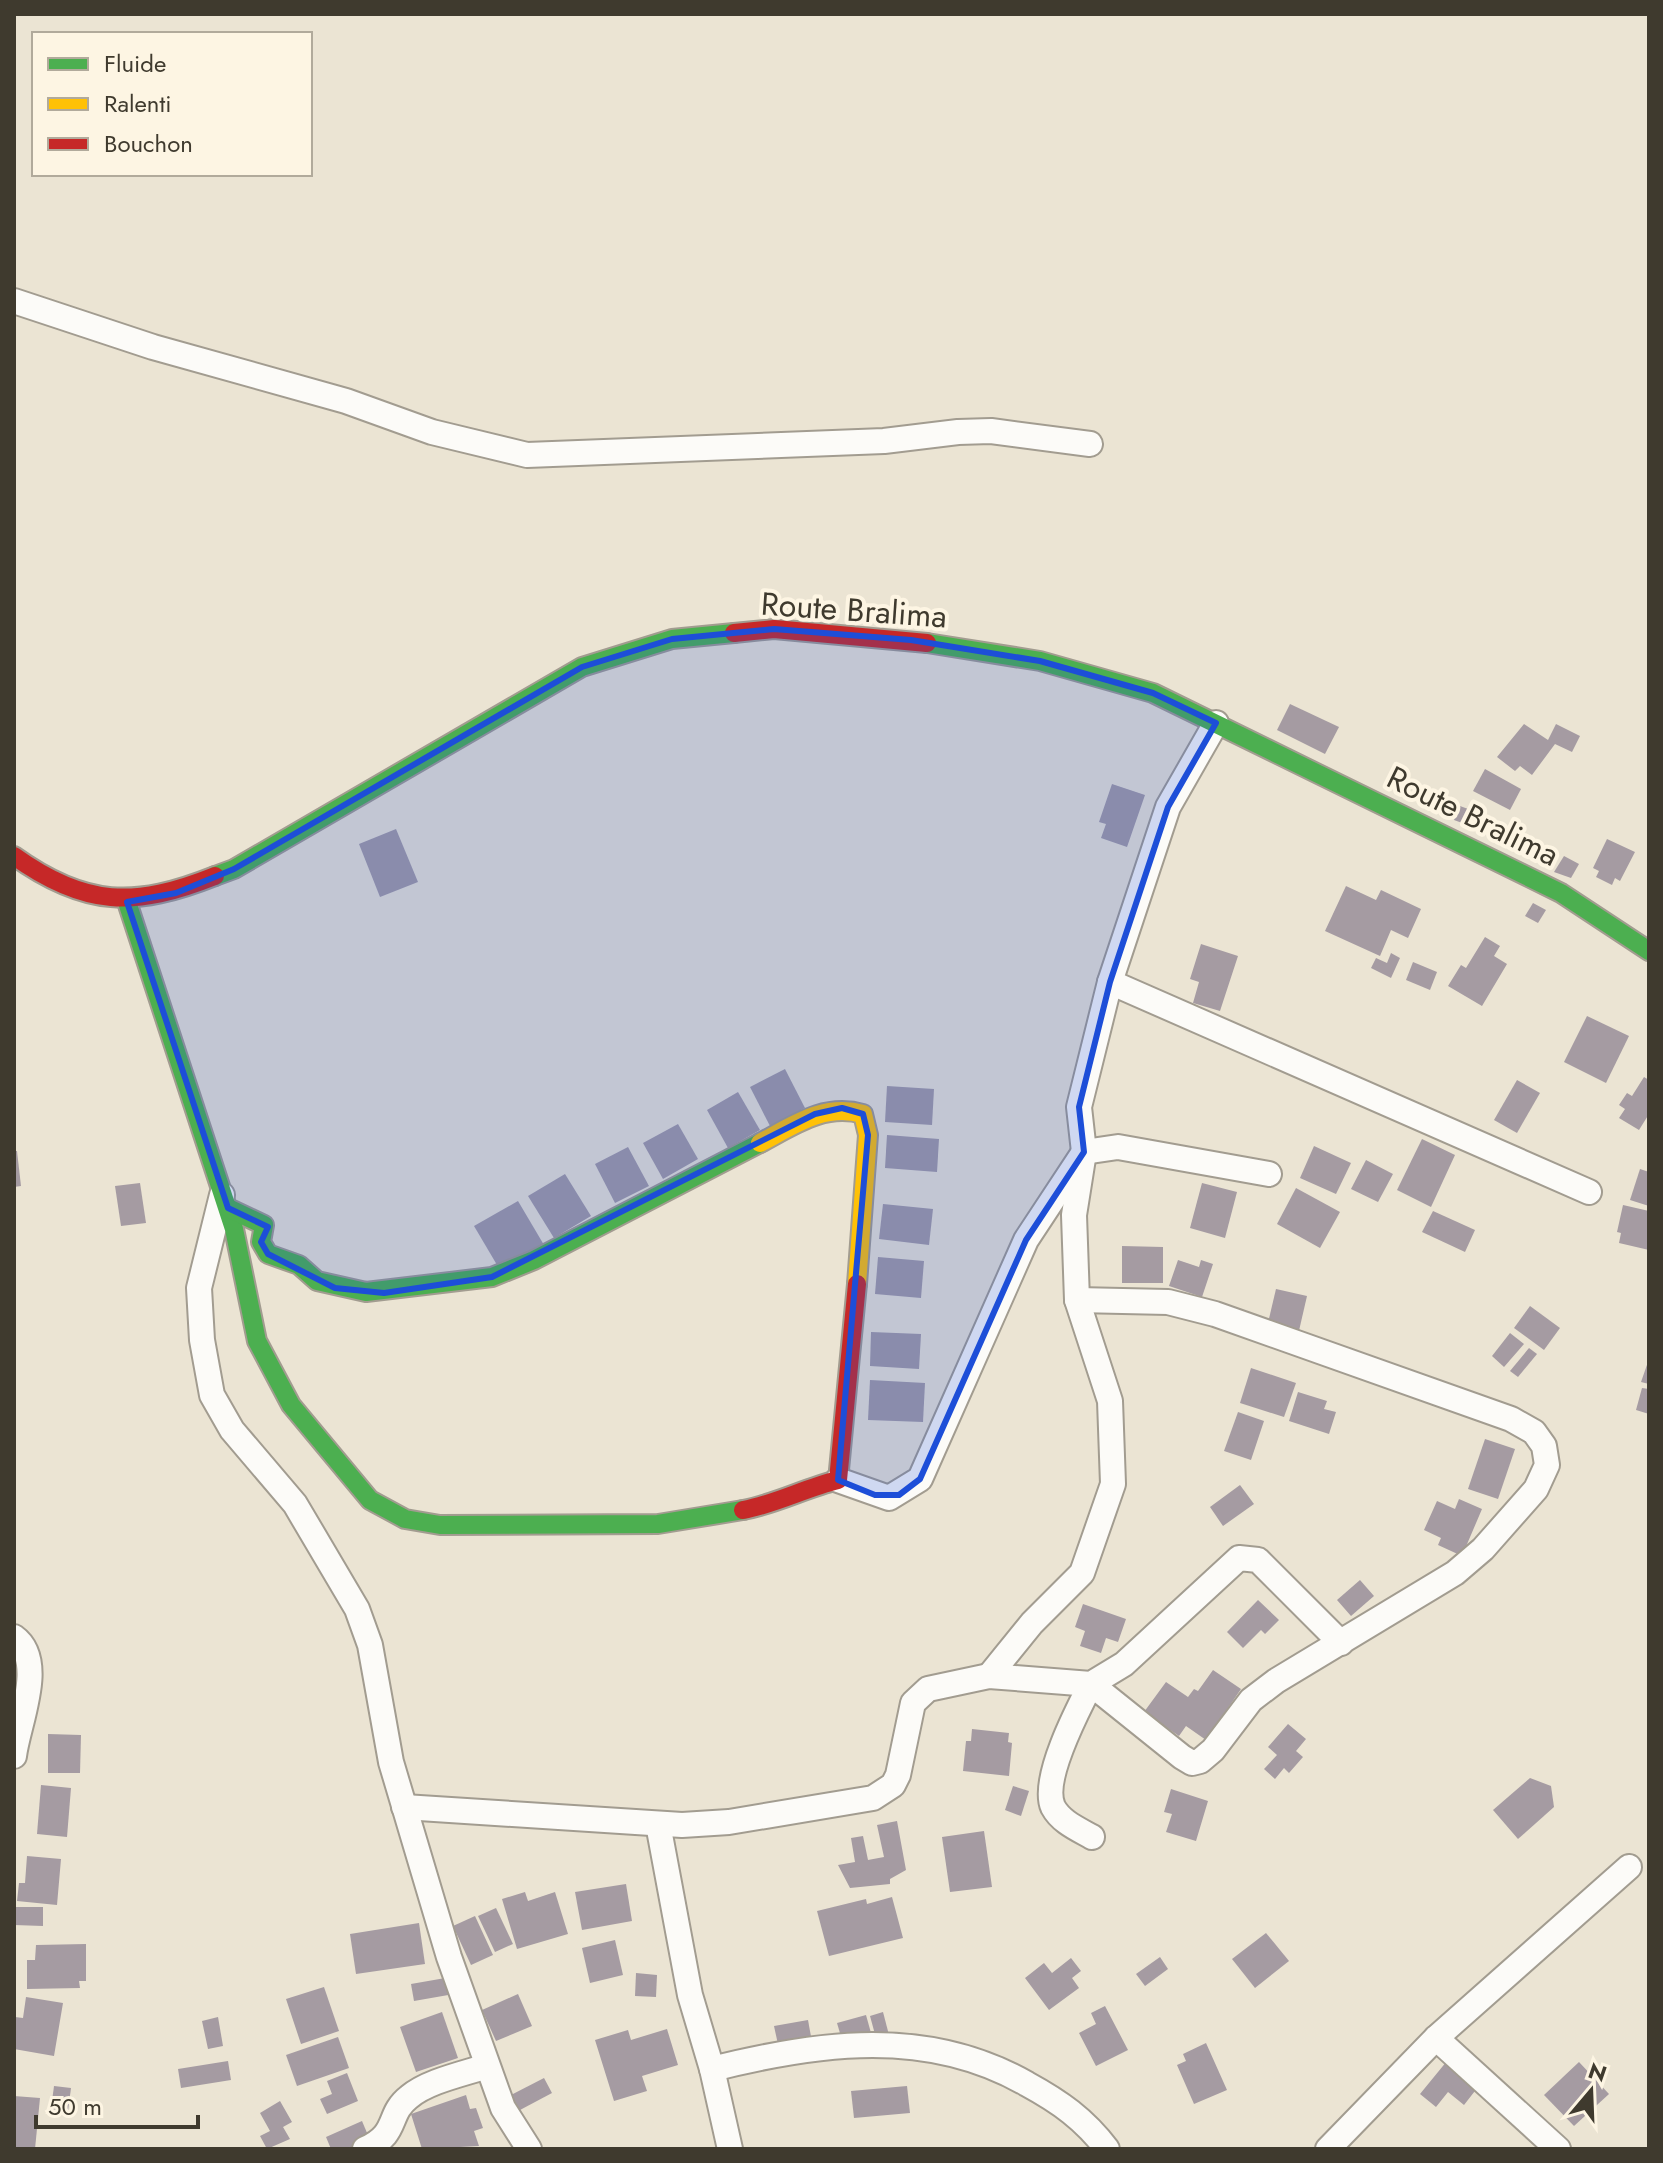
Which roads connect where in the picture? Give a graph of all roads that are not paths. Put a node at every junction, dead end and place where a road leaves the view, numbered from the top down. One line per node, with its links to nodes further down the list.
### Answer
1 (14, 301): 2 (street)
2 (1090, 444)
3 (1216, 723): 5 (street, Route Bralima); 6 (street, Route Bralima); 7 (street)
4 (14, 857): 5 (street, Route Bralima)
5 (127, 902): 11 (street)
6 (1649, 951)
7 (1110, 982): 8 (street); 10 (street)
8 (1084, 1152): 9 (street); 12 (street); 13 (street)
9 (1269, 1174)
10 (1589, 1192)
11 (225, 1201): 13 (street); 13 (street); 19 (street)
12 (1077, 1300): 15 (street); 16 (street)
13 (838, 1480)
14 (14, 1637): 18 (street)
15 (1341, 1643): 17 (street); 17 (street)
16 (989, 1676): 17 (street); 20 (street)
17 (1091, 1684): 21 (street)
18 (14, 1756)
19 (404, 1807): 20 (street); 24 (street)
20 (658, 1824): 25 (street)
21 (1092, 1837)
22 (1629, 1867): 23 (street)
23 (1436, 2038): 30 (street); 31 (street)
24 (487, 2066): 26 (street); 27 (street)
25 (712, 2069): 28 (street); 29 (street)
26 (365, 2149)
27 (529, 2149)
28 (730, 2149)
29 (1107, 2149)
30 (1328, 2149)
31 (1558, 2149)

